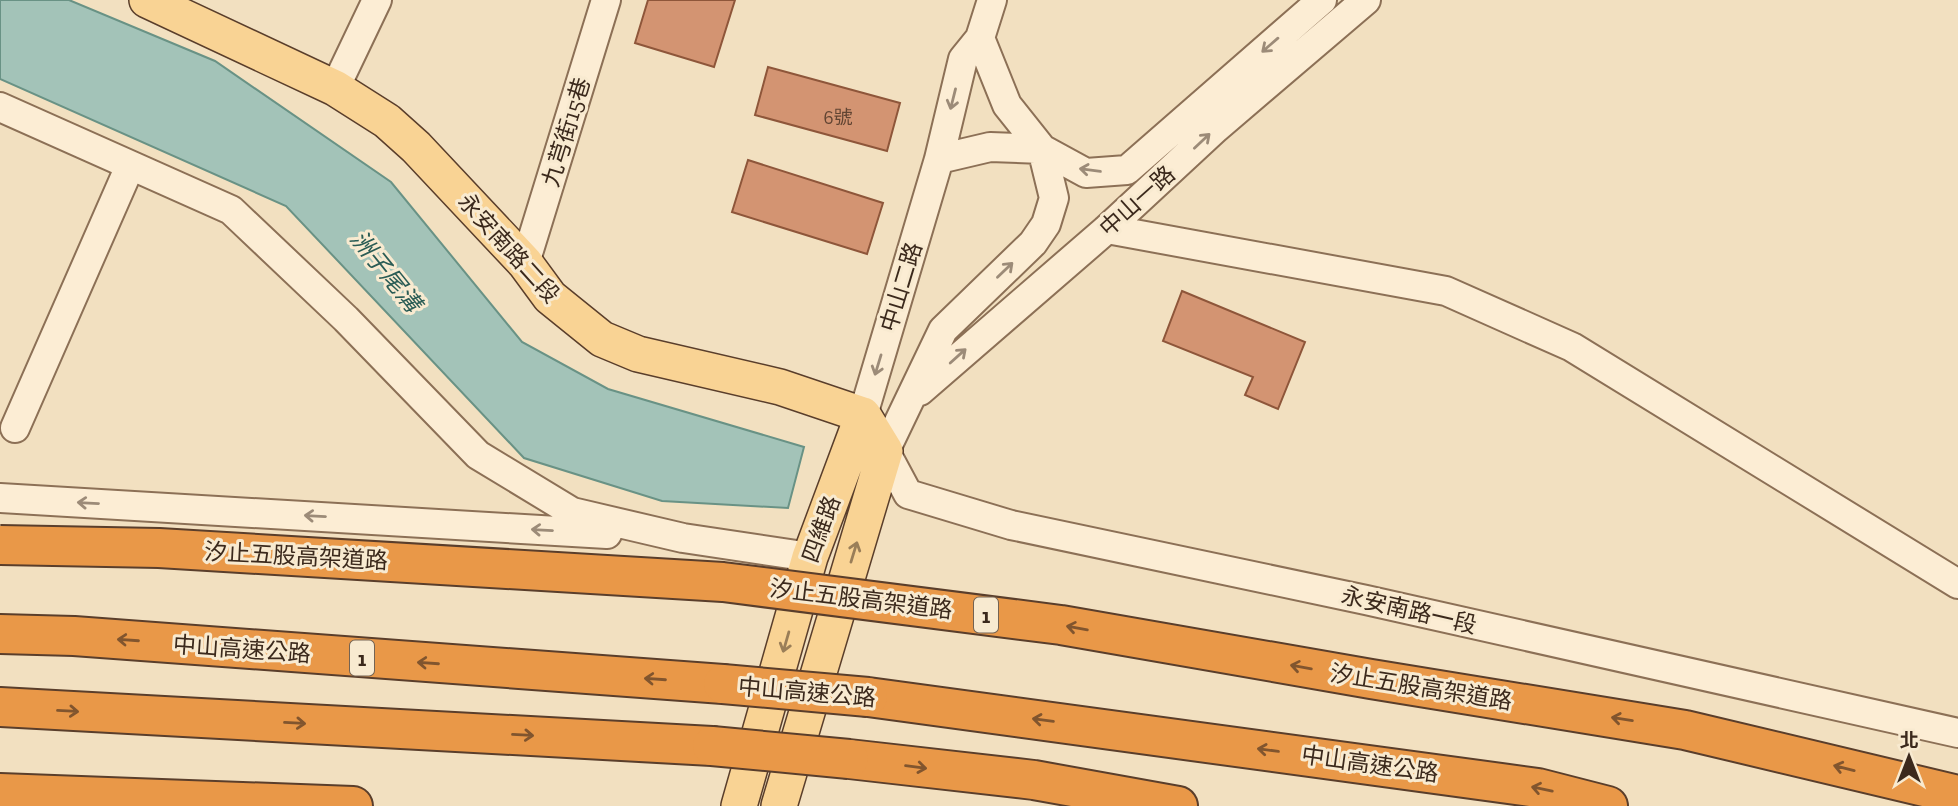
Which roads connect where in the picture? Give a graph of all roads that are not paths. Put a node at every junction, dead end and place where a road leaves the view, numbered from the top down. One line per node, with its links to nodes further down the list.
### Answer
1 (147, 0): 8 (main road, 永安南路二段)
2 (377, 0): 8 (street)
3 (606, 0): 14 (street, 九芎街15巷)
4 (992, 0): 7 (street, 中山二路)
5 (1322, 0): 10 (street, 中山一路, one-way to 10)
6 (1366, 0): 13 (street, 中山一路, one-way to 6)
7 (980, 38): 10 (street, 中山一路); 11 (street, 中山二路, one-way to 11)
8 (335, 88): 14 (main road, 永安南路二段)
9 (0, 107): 12 (street)
10 (1042, 149): 11 (street); 15 (street, 中山一路, one-way to 10)
11 (939, 159): 16 (street, 中山二路, one-way to 16)
12 (130, 166): 17 (street); 20 (street)
13 (1107, 229): 15 (street, 中山一路, one-way to 13); 23 (street)
14 (525, 263): 16 (main road, 永安南路二段)
15 (908, 402): 18 (street, 中山一路)
16 (863, 415): 18 (main road); 22 (main road, 四維路)
17 (15, 428)
18 (885, 451): 26 (street, 永安南路一段); 31 (main road, 四維路, one-way to 18)
19 (0, 498): 20 (street, one-way to 19)
20 (683, 538): 22 (street)
21 (0, 545): 28 (highway, 汐止五股高架道路 / 1, one-way to 21, bridge)
22 (810, 557): 30 (main road, 四維路, one-way to 30)
23 (1958, 584)
24 (0, 634): 33 (highway, 中山高速公路 / 1, one-way to 24, bridge)
25 (0, 707): 32 (highway, one-way to 32, bridge)
26 (1958, 733)
27 (0, 793): 29 (highway)
28 (1958, 795)
29 (353, 806)
30 (738, 806)
31 (779, 806)
32 (1178, 806)
33 (1608, 806)

